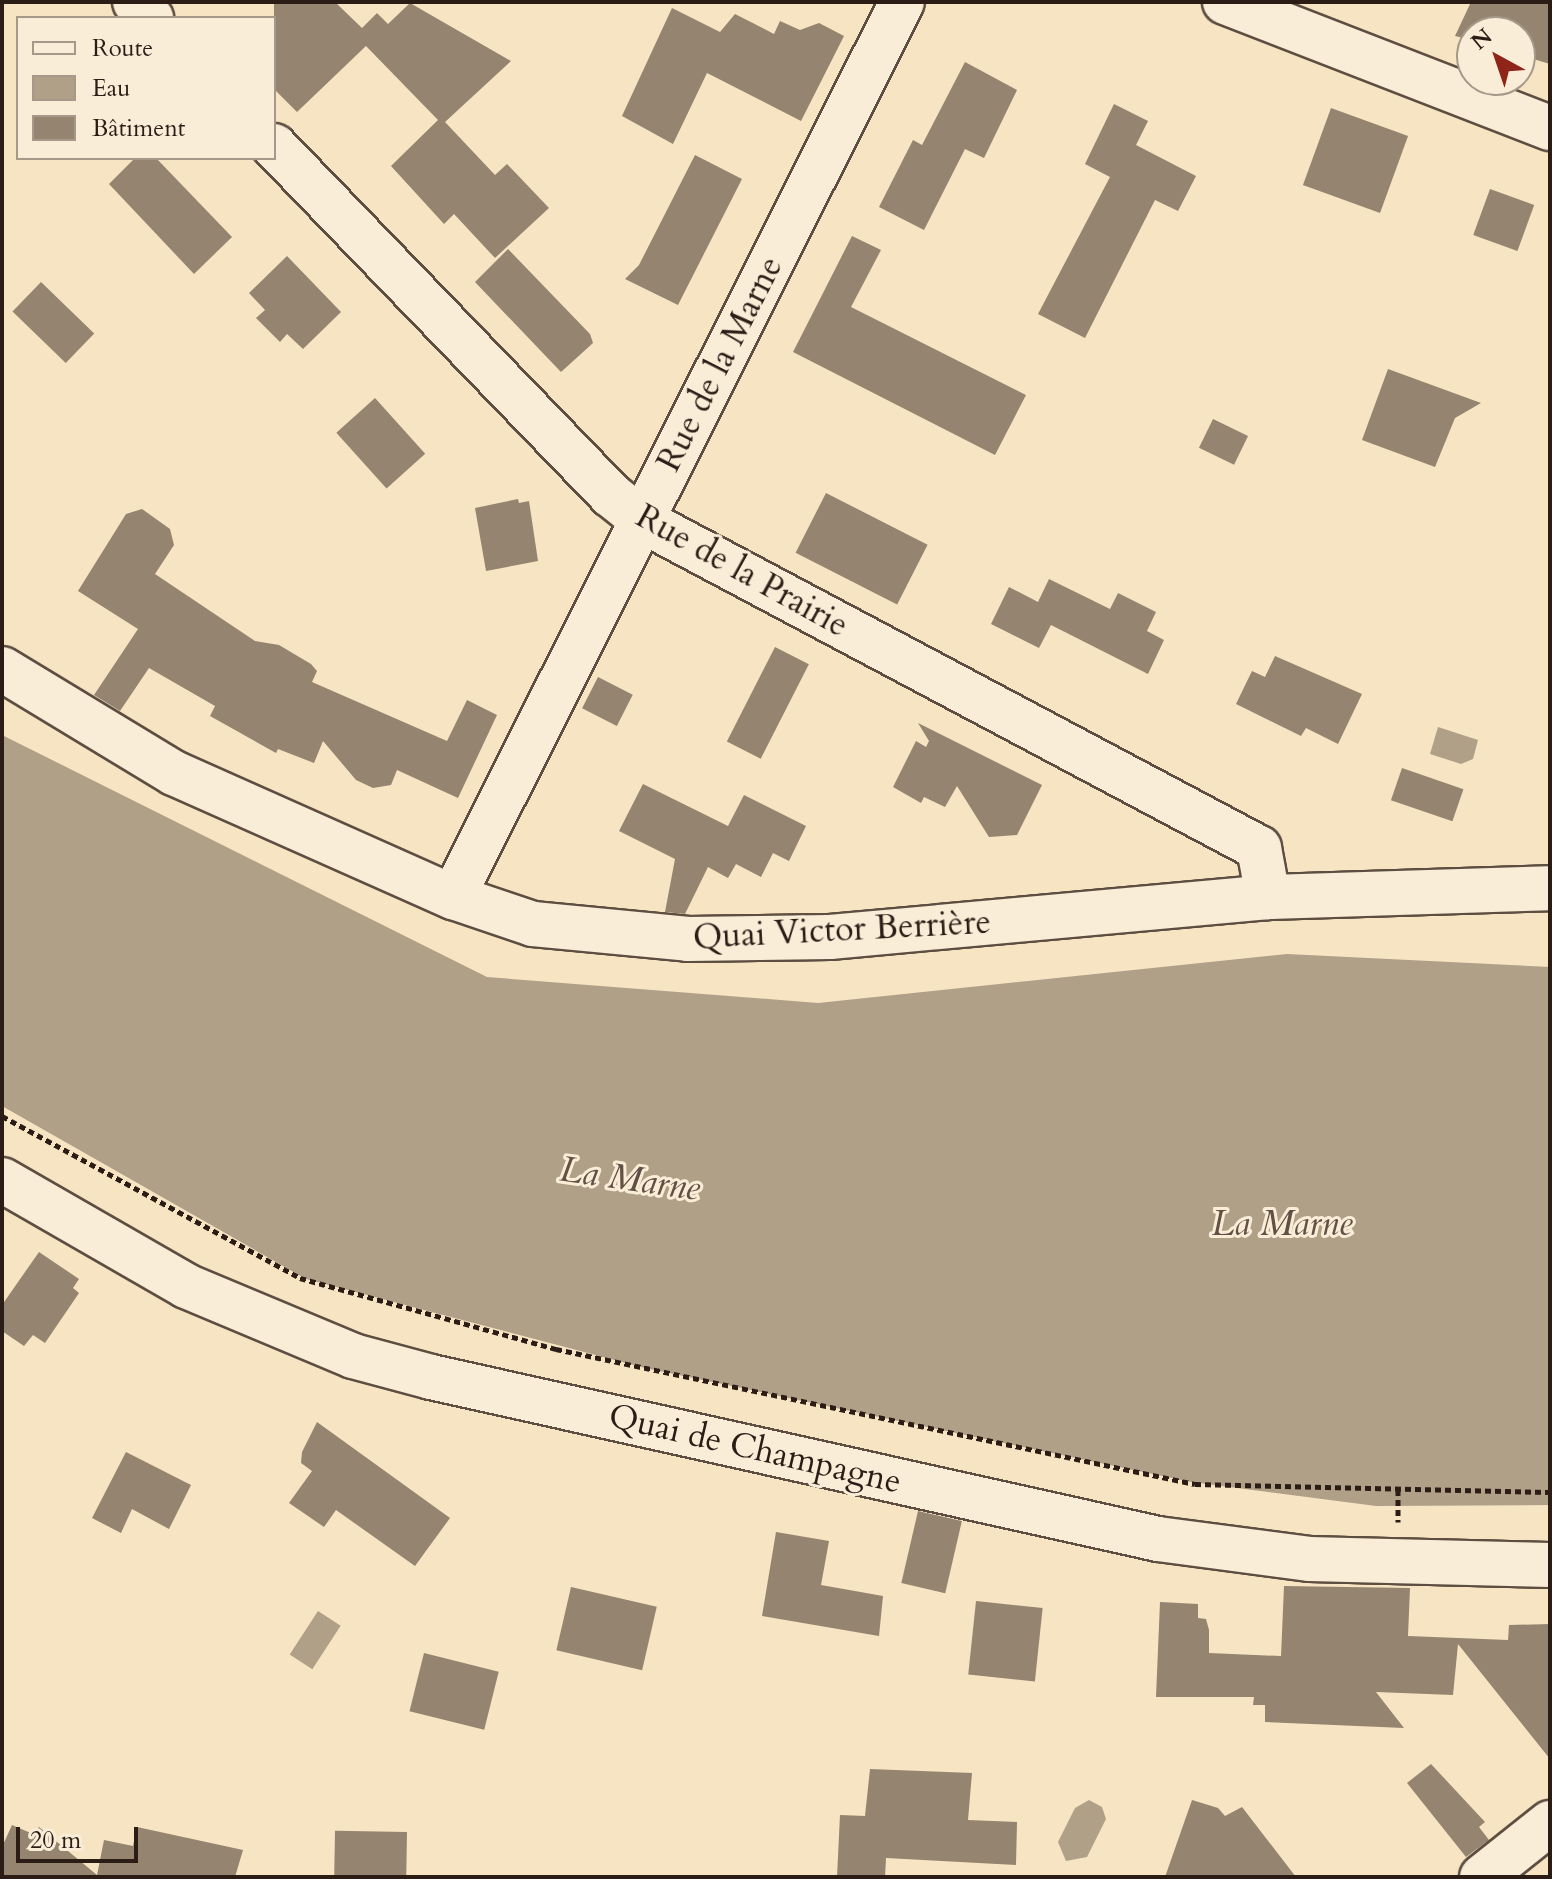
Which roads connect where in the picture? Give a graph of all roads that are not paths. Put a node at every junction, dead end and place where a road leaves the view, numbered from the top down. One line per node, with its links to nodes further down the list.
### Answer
1 (902, 2): 5 (street, Rue de la Marne)
2 (1225, 2): 3 (street)
3 (1550, 128)
4 (276, 148): 5 (street, Rue de la Prairie)
5 (645, 522): 8 (street, Rue de la Marne); 9 (street, Rue de la Prairie)
6 (2, 669): 8 (street, Quai Victor Berrière)
7 (1550, 888): 9 (street, Quai Victor Berrière)
8 (453, 897): 9 (street, Quai Victor Berrière)
9 (1268, 897)
10 (2, 1180): 11 (street, Quai de Champagne)
11 (1550, 1565)
12 (1550, 1823): 13 (street)
13 (1482, 1877)

